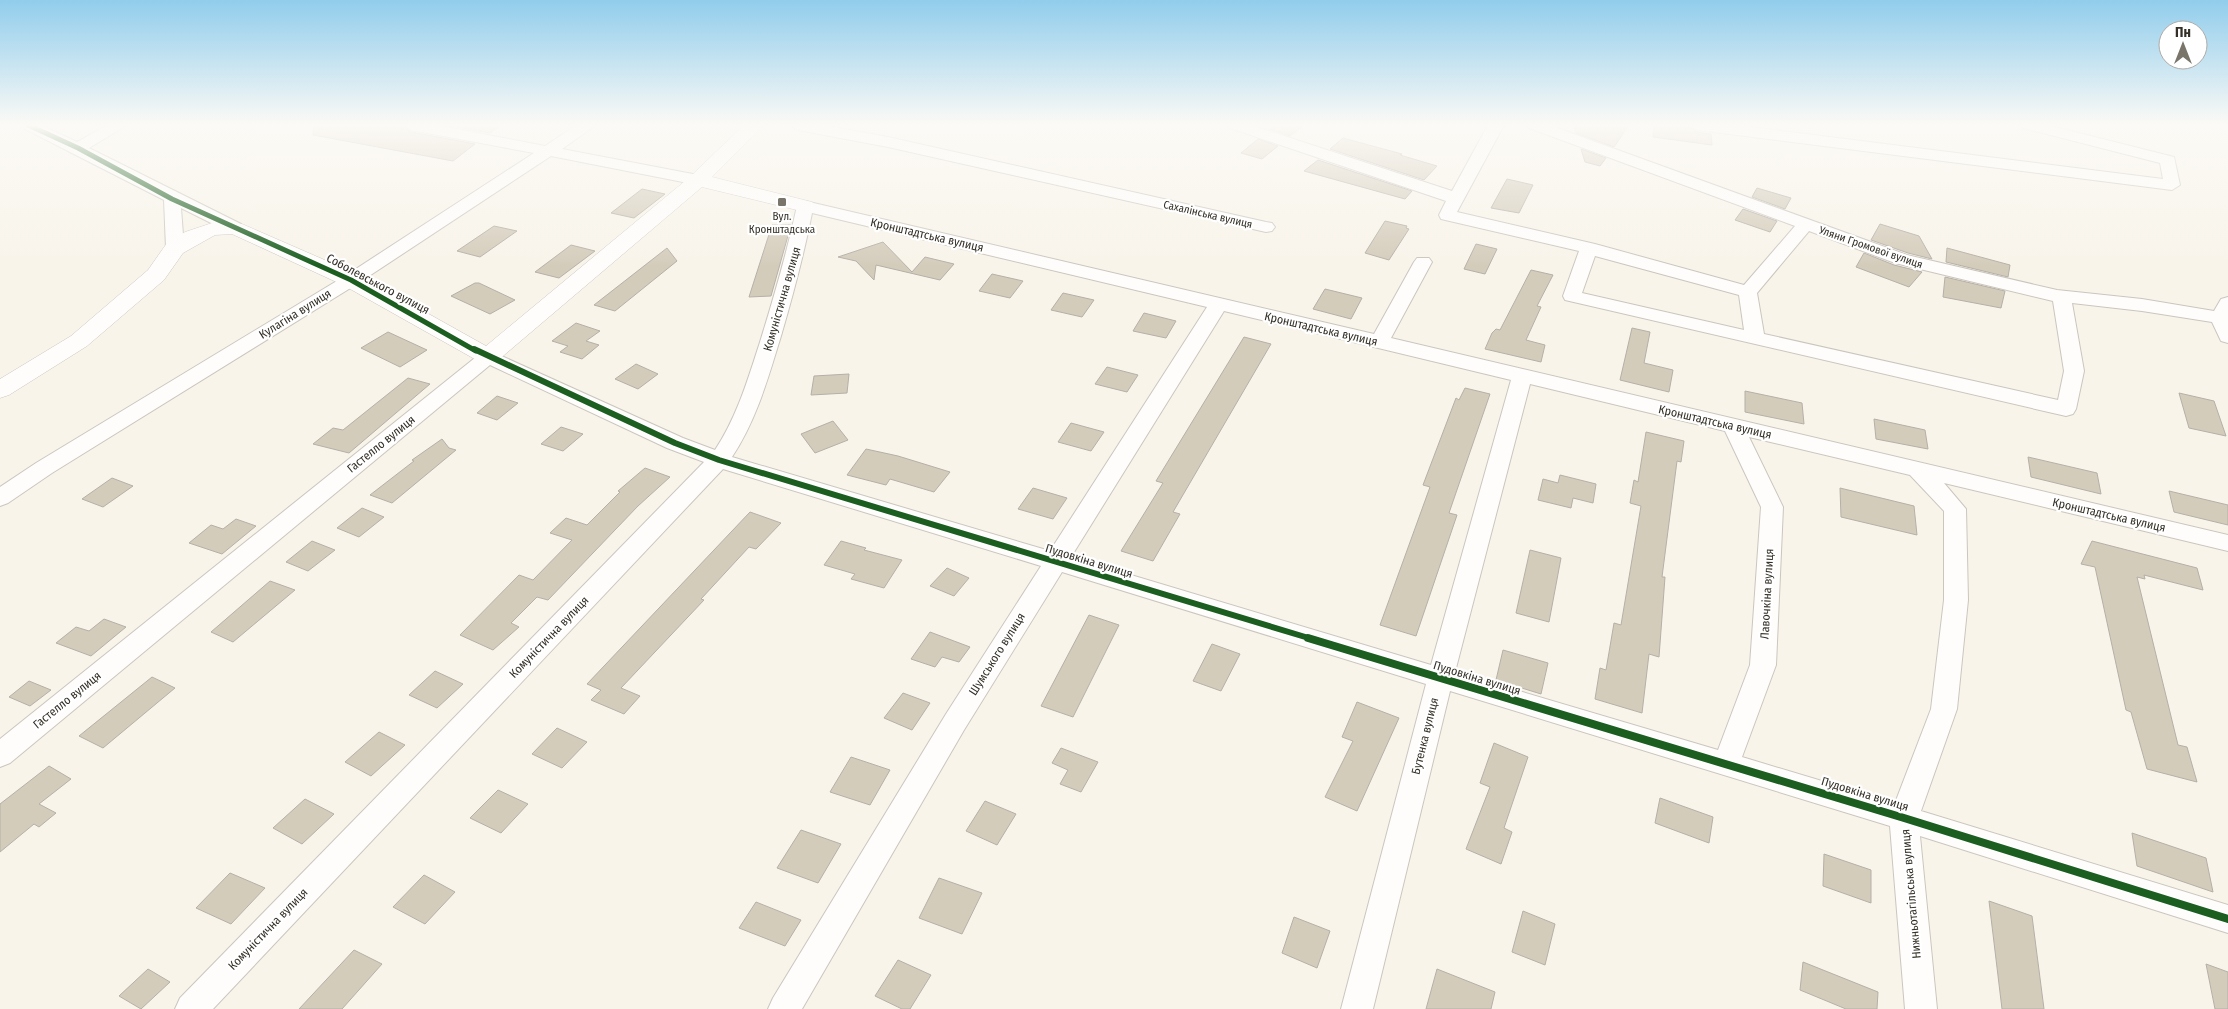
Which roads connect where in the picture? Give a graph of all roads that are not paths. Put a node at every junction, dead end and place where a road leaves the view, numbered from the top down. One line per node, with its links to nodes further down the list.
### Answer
1 (122, 172): 13 (street, Соболевського вулиця)
2 (516, 172): 21 (street, Кулагіна вулиця)
3 (655, 172): 11 (street, Кронштадтська вулиця)
4 (706, 172): 11 (street, Гастелло вулиця)
5 (1020, 172): 17 (street, Сахалінська вулиця)
6 (1377, 172): 12 (street)
7 (1470, 172): 12 (street)
8 (1663, 172): 15 (street, Уляни Громової вулиця)
9 (2070, 172): 10 (street)
10 (2170, 172)
11 (698, 180): 14 (street, Кронштадтська вулиця); 29 (street, Гастелло вулиця)
12 (1455, 198): 19 (street)
13 (172, 199): 16 (street, Соболевського вулиця); 18 (street)
14 (805, 206): 24 (street, Кронштадтська вулиця); 33 (street, Комуністична вулиця)
15 (1806, 224): 22 (street); 23 (street, Уляни Громової вулиця)
16 (235, 228): 18 (street); 21 (street, Соболевського вулиця)
17 (1266, 228)
18 (175, 248): 31 (street)
19 (1589, 248): 22 (street); 27 (street)
20 (1424, 262): 28 (street)
21 (351, 280): 29 (street, Соболевського вулиця); 35 (street, Кулагіна вулиця)
22 (1748, 292): 27 (street)
23 (2062, 297): 25 (street, Уляни Громової вулиця); 27 (street)
24 (1218, 304): 28 (street, Кронштадтська вулиця); 37 (street, Шумського вулиця)
25 (2224, 310): 26 (street)
26 (2228, 337)
27 (1756, 338)
28 (1379, 343): 30 (street, Кронштадтська вулиця)
29 (488, 357): 33 (street, Соболевського вулиця); 39 (street, Гастелло вулиця)
30 (1522, 376): 32 (street, Кронштадтська вулиця); 38 (street, Бутенка вулиця)
31 (0, 390)
32 (1733, 426): 34 (street, Кронштадтська вулиця); 40 (street, Лавочкіна вулиця)
33 (719, 460): 37 (street, Пудовкіна вулиця); 43 (street, Комуністична вулиця)
34 (1918, 470): 36 (street, Кронштадтська вулиця); 41 (street, Нижньотагільська вулиця)
35 (0, 498)
36 (2228, 543)
37 (1053, 562): 38 (street, Пудовкіна вулиця); 44 (street, Шумського вулиця)
38 (1440, 679): 40 (street, Пудовкіна вулиця); 45 (street, Бутенка вулиця)
39 (0, 755)
40 (1726, 764): 41 (street, Пудовкіна вулиця)
41 (1904, 818): 42 (street, Пудовкіна вулиця); 46 (street, Нижньотагільська вулиця)
42 (2228, 920)
43 (191, 1009)
44 (784, 1009)
45 (1357, 1009)
46 (1920, 1009)

